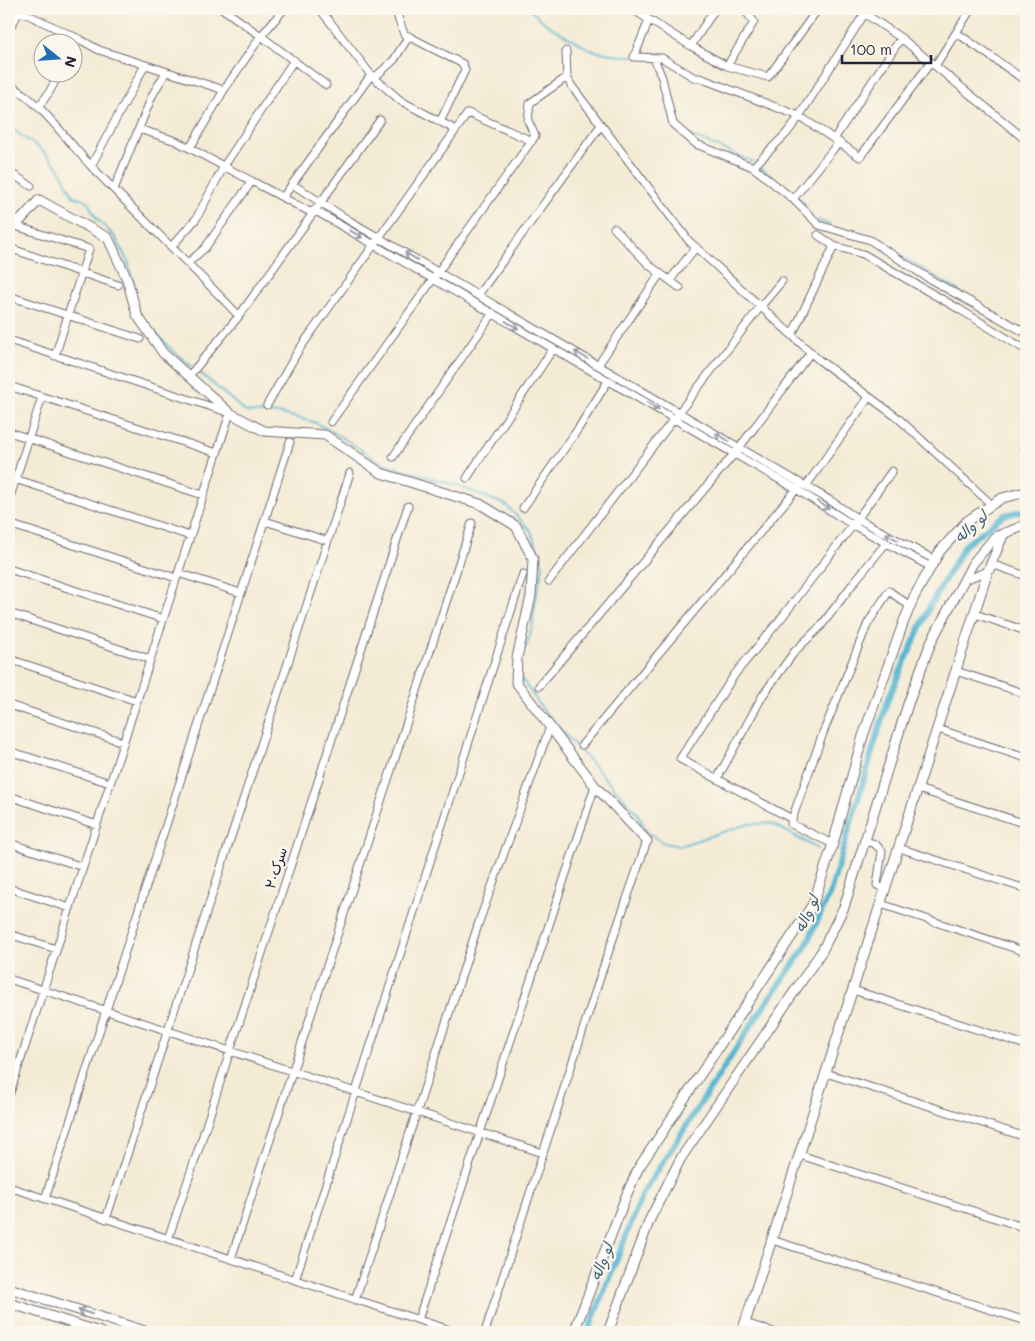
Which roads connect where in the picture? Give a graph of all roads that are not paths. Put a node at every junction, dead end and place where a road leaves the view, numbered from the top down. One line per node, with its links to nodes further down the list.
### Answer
1 (223, 9): 15 (street)
2 (284, 9): 15 (street)
3 (320, 9): 26 (street)
4 (395, 9): 16 (street)
5 (632, 9): 12 (street)
6 (715, 9): 18 (street)
7 (744, 9): 24 (street)
8 (818, 9): 24 (street)
9 (971, 9): 14 (street)
10 (21, 10): 13 (street); 23 (street)
11 (862, 10): 17 (street); 34 (street)
12 (649, 20): 18 (street); 20 (street)
13 (10, 24)
14 (957, 33): 22 (street); 28 (street)
15 (261, 36): 21 (street); 32 (street)
16 (409, 36): 26 (street); 36 (street)
17 (901, 38): 22 (street); 41 (street)
18 (691, 46): 24 (street)
19 (566, 51): 27 (street)
20 (654, 58): 34 (street); 46 (street)
21 (294, 60): 31 (street); 45 (street)
22 (933, 64): 41 (street); 42 (street)
23 (145, 65): 25 (street); 44 (street)
24 (727, 66)
25 (166, 72): 32 (street); 38 (street)
26 (372, 76): 36 (street); 49 (street)
27 (568, 76): 37 (street); 40 (street)
28 (1026, 81)
29 (55, 82): 33 (street)
30 (9, 84): 33 (street)
31 (326, 85)
32 (224, 90): 43 (street)
33 (38, 106): 44 (street)
34 (799, 116): 41 (street); 46 (street)
35 (380, 120): 54 (street)
36 (440, 122): 39 (street)
37 (601, 125): 64 (street); 75 (street)
38 (138, 129): 43 (street); 51 (street)
39 (456, 130): 40 (street); 60 (street)
40 (532, 140): 67 (street)
41 (836, 140): 53 (street)
42 (1026, 140)
43 (190, 148): 45 (street)
44 (91, 166): 51 (street)
45 (224, 166): 48 (street); 62 (street)
46 (754, 168): 53 (street)
47 (9, 172): 50 (street)
48 (252, 181): 52 (street); 66 (street)
49 (292, 184): 52 (street); 54 (street)
50 (31, 186)
51 (114, 189): 62 (street)
52 (283, 197): 55 (street)
53 (793, 199): 81 (street)
54 (320, 202): 55 (street); 60 (street)
55 (313, 212): 61 (street, one-way to 61); 80 (street)
56 (9, 217): 90 (street)
57 (9, 224): 68 (street)
58 (614, 228): 69 (street)
59 (818, 235): 63 (street)
60 (380, 238): 61 (street); 67 (street, one-way to 60)
61 (374, 245): 70 (street); 95 (street)
62 (172, 246): 66 (street)
63 (834, 246): 82 (street); 86 (street)
64 (696, 247): 71 (street); 77 (street)
65 (9, 248): 68 (street)
66 (188, 262): 80 (street)
67 (438, 272): 70 (street); 75 (street)
68 (82, 273): 73 (street); 79 (street)
69 (660, 274): 71 (street); 89 (street)
70 (433, 280): 78 (street); 98 (street)
71 (670, 280): 74 (street)
72 (782, 281): 77 (street)
73 (118, 285)
74 (680, 288)
75 (478, 295): 89 (street, one-way to 75)
76 (9, 296): 79 (street)
77 (761, 306): 82 (street); 97 (street)
78 (493, 313): 85 (street, one-way to 85); 104 (street)
79 (69, 315): 83 (street); 88 (street)
80 (238, 316): 90 (street)
81 (1026, 333)
82 (792, 335): 87 (street)
83 (140, 339)
84 (9, 340): 88 (street)
85 (553, 349): 91 (street); 108 (street)
86 (1026, 350)
87 (810, 352): 94 (street); 102 (street)
88 (55, 356): 96 (street)
89 (598, 365): 97 (street)
90 (189, 376): 96 (street)
91 (608, 381): 97 (street, one-way to 97); 115 (street)
92 (9, 386): 93 (street)
93 (42, 397): 100 (street); 103 (street)
94 (869, 397): 109 (street); 113 (street)
95 (267, 406)
96 (230, 413): 103 (street); 146 (street)
97 (677, 416): 102 (street); 132 (street)
98 (331, 422)
99 (9, 432): 100 (street)
100 (28, 438): 107 (street); 111 (street)
101 (290, 442): 116 (street)
102 (736, 450): 109 (street); 142 (street)
103 (217, 453): 111 (street)
104 (393, 457)
105 (892, 471): 117 (street)
106 (350, 473): 123 (street)
107 (12, 478): 112 (street); 122 (street)
108 (467, 478)
109 (801, 486): 117 (street); 149 (street)
110 (1026, 492): 113 (street)
111 (204, 494): 122 (street)
112 (9, 500)
113 (992, 505): 125 (street)
114 (408, 506): 180 (street, سرک۲۰)
115 (523, 508)
116 (265, 520): 123 (street); 133 (street)
117 (855, 522): 124 (street); 125 (street, one-way to 117); 152 (street)
118 (472, 523): 181 (street)
119 (9, 524): 129 (street)
120 (1026, 525): 121 (street)
121 (1004, 533): 126 (street); 131 (street)
122 (190, 536): 129 (street)
123 (328, 541): 178 (street)
124 (887, 542): 125 (street); 152 (street)
125 (933, 563): 134 (street)
126 (992, 567): 130 (street); 131 (street); 136 (street)
127 (9, 569): 137 (street)
128 (523, 574): 183 (street)
129 (177, 576): 133 (street); 137 (street)
130 (1026, 576)
131 (964, 580): 161 (street)
132 (549, 581)
133 (241, 593): 177 (street)
134 (910, 606): 157 (street); 163 (street)
135 (9, 614): 139 (street)
136 (975, 614): 138 (street); 141 (street)
137 (163, 619): 139 (street)
138 (1026, 631)
139 (150, 659): 144 (street)
140 (9, 660): 144 (street)
141 (956, 671): 143 (street); 147 (street)
142 (539, 686)
143 (1026, 694)
144 (136, 701): 148 (street)
145 (9, 705): 148 (street)
146 (550, 727): 154 (street); 185 (street)
147 (938, 729): 151 (street); 155 (street)
148 (123, 742): 153 (street)
149 (582, 745)
150 (9, 751): 153 (street)
151 (1026, 758)
152 (717, 779): 157 (street)
153 (110, 783): 159 (street)
154 (595, 786): 160 (street); 186 (street)
155 (918, 789): 158 (street); 164 (street)
156 (9, 796): 159 (street)
157 (792, 819): 163 (street)
158 (1026, 824)
159 (97, 825): 165 (street)
160 (647, 841): 188 (street)
161 (865, 841): 168 (street); 209 (street)
162 (9, 843): 165 (street)
163 (833, 844): 208 (street)
164 (899, 848): 167 (street); 168 (street)
165 (83, 867): 170 (street)
166 (9, 888): 170 (street)
167 (1026, 888)
168 (886, 890): 169 (street)
169 (881, 904): 173 (street); 176 (street)
170 (70, 908): 172 (street)
171 (9, 934): 172 (street)
172 (56, 949): 175 (street)
173 (1026, 952)
174 (9, 979): 175 (street)
175 (43, 990): 177 (street); 184 (street)
176 (853, 990): 179 (street); 182 (street)
177 (106, 1011): 178 (street); 191 (street)
178 (168, 1031): 180 (street); 192 (street)
179 (1026, 1045)
180 (230, 1051): 181 (street); 194 (street, سرک۲۰)
181 (292, 1071): 183 (street); 196 (street)
182 (826, 1073): 187 (street); 189 (street)
183 (354, 1092): 185 (street); 197 (street)
184 (9, 1096)
185 (417, 1112): 186 (street); 199 (street)
186 (479, 1132): 188 (street); 201 (street)
187 (1026, 1137)
188 (542, 1153): 207 (street)
189 (800, 1156): 193 (street); 195 (street)
190 (9, 1188): 191 (street)
191 (45, 1199): 192 (street)
192 (106, 1219): 194 (street)
193 (1026, 1228)
194 (168, 1239): 196 (street)
195 (772, 1240): 202 (street); 203 (street)
196 (231, 1259): 197 (street)
197 (294, 1280): 199 (street)
198 (9, 1288): 205 (street, one-way to 198)
199 (355, 1300): 201 (street)
200 (9, 1303): 204 (street)
201 (418, 1320): 206 (street)
202 (1026, 1320)
203 (744, 1328): 210 (street)
204 (100, 1332)
205 (148, 1332)
206 (456, 1332)
207 (485, 1332)
208 (574, 1332)
209 (608, 1332)
210 (773, 1332)

